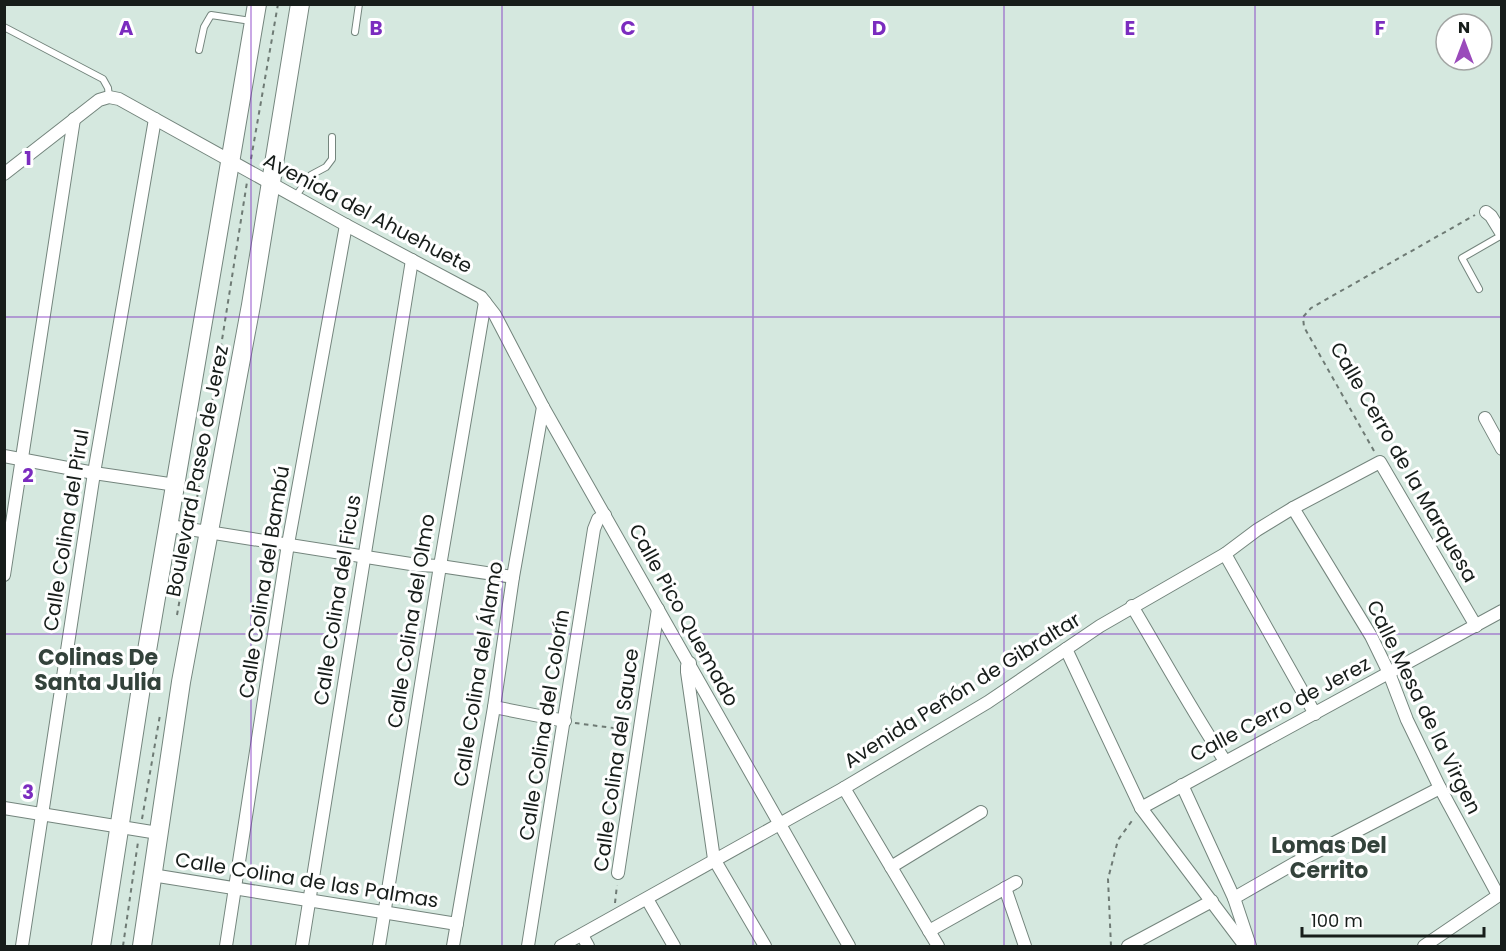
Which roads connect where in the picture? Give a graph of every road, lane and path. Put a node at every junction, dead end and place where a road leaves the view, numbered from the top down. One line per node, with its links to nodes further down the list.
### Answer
1 (278, 4): 13 (path)
2 (300, 4): 15 (main road, Boulevard Paseo de Jerez)
3 (359, 4): 6 (lane)
4 (256, 13): 7 (lane); 12 (main road, Boulevard Paseo de Jerez)
5 (4, 27): 8 (lane)
6 (355, 32)
7 (199, 50)
8 (109, 97): 9 (street); 10 (street, Avenida del Ahuehuete)
9 (74, 119): 14 (street); 27 (street)
10 (155, 120): 12 (street, Avenida del Ahuehuete); 29 (street, Calle Colina del Pirul)
11 (332, 137): 16 (lane)
12 (230, 162): 13 (street, Avenida del Ahuehuete); 30 (main road, Boulevard Paseo de Jerez)
13 (249, 171): 15 (street, Avenida del Ahuehuete); 34 (path)
14 (4, 174)
15 (271, 183): 16 (street, Avenida del Ahuehuete); 34 (main road, Boulevard Paseo de Jerez)
16 (296, 196): 18 (street, Avenida del Ahuehuete)
17 (1486, 212): 19 (street); 28 (path, Calle Cerro de la Marquesa)
18 (346, 225): 20 (street, Avenida del Ahuehuete); 35 (street, Calle Colina del Bambú)
19 (1502, 235): 21 (lane)
20 (412, 260): 22 (street, Avenida del Ahuehuete); 37 (street, Calle Colina del Ficus)
21 (1479, 289)
22 (485, 302): 23 (street, Calle Pico Quemado); 38 (street, Calle Colina del Olmo)
23 (543, 407): 32 (street, Calle Pico Quemado); 40 (street, Calle Colina del Álamo)
24 (1485, 417): 25 (street)
25 (1502, 448)
26 (4, 456): 27 (street)
27 (21, 459): 29 (street); 39 (street)
28 (1380, 462): 31 (street, Avenida Peñón de Gibraltar); 45 (street, Calle Cerro de la Marquesa)
29 (94, 473): 30 (street); 61 (street, Calle Colina del Pirul)
30 (177, 485): 33 (main road, Boulevard Paseo de Jerez)
31 (1293, 508): 36 (street, Avenida Peñón de Gibraltar); 48 (street, Calle Mesa de la Virgen)
32 (605, 514): 42 (street, Calle Pico Quemado); 52 (street, Calle Colina del Colorín)
33 (170, 526): 34 (street); 63 (main road, Boulevard Paseo de Jerez)
34 (199, 531): 35 (street); 44 (path); 65 (main road, Boulevard Paseo de Jerez)
35 (288, 544): 37 (street); 70 (street, Calle Colina del Bambú)
36 (1225, 554): 41 (street, Avenida Peñón de Gibraltar); 50 (street)
37 (364, 555): 38 (street); 73 (street, Calle Colina del Ficus)
38 (440, 566): 40 (street); 76 (street, Calle Colina del Olmo)
39 (4, 575)
40 (513, 578): 49 (street, Calle Colina del Álamo)
41 (1132, 606): 46 (street, Avenida Peñón de Gibraltar); 54 (street)
42 (657, 609): 47 (street, Calle Pico Quemado); 53 (street, Calle Colina del Sauce)
43 (1502, 611): 45 (street, Calle Cerro de Jerez)
44 (176, 622)
45 (1476, 626): 48 (street, Calle Cerro de Jerez)
46 (1066, 648): 56 (street, Avenida Peñón de Gibraltar); 59 (street)
47 (690, 663): 62 (street, Calle Pico Quemado); 66 (street)
48 (1389, 673): 50 (street, Calle Cerro de Jerez); 57 (street, Calle Mesa de la Virgen)
49 (494, 707): 52 (street); 78 (street, Calle Colina del Álamo)
50 (1315, 714): 54 (street, Calle Cerro de Jerez)
51 (160, 715): 64 (path)
52 (565, 721): 53 (path); 89 (street, Calle Colina del Colorín)
53 (641, 731): 68 (street, Calle Colina del Sauce)
54 (1225, 761): 55 (street, Calle Cerro de Jerez)
55 (1182, 785): 59 (street, Calle Cerro de Jerez); 72 (street)
56 (844, 788): 62 (street, Avenida Peñón de Gibraltar); 67 (street)
57 (1440, 788): 71 (street, Calle Mesa de la Virgen); 72 (street)
58 (4, 808): 61 (street, Calle Colina de las Palmas)
59 (1141, 808): 75 (street); 97 (path)
60 (981, 812): 67 (street)
61 (43, 814): 63 (street, Calle Colina de las Palmas); 81 (street, Calle Colina del Pirul)
62 (778, 823): 66 (street, Avenida Peñón de Gibraltar); 94 (street, Calle Pico Quemado)
63 (119, 827): 64 (street, Calle Colina de las Palmas); 82 (main road, Boulevard Paseo de Jerez)
64 (140, 830): 65 (street, Calle Colina de las Palmas); 83 (path)
65 (158, 833): 69 (main road, Boulevard Paseo de Jerez)
66 (714, 859): 74 (street, Avenida Peñón de Gibraltar); 93 (street)
67 (891, 867): 79 (street)
68 (618, 873): 77 (path, Calle Colina del Sauce)
69 (152, 875): 70 (street, Calle Colina de las Palmas); 84 (main road, Boulevard Paseo de Jerez)
70 (235, 889): 73 (street, Calle Colina de las Palmas); 85 (street, Calle Colina del Bambú)
71 (1500, 894): 101 (street)
72 (1233, 898): 100 (street)
73 (309, 899): 76 (street, Calle Colina de las Palmas); 86 (street, Calle Colina del Ficus)
74 (647, 899): 77 (street, Avenida Peñón de Gibraltar); 92 (street)
75 (1212, 901): 98 (street); 99 (street)
76 (384, 911): 78 (street, Calle Colina de las Palmas); 87 (street, Calle Colina del Olmo)
77 (613, 918): 80 (street, Avenida Peñón de Gibraltar)
78 (457, 924): 88 (street, Calle Colina del Álamo)
79 (929, 932): 95 (street); 96 (street)
80 (582, 935): 90 (street, Avenida Peñón de Gibraltar); 91 (street)
81 (22, 946)
82 (101, 946)
83 (123, 946)
84 (141, 946)
85 (226, 946)
86 (302, 946)
87 (379, 946)
88 (453, 946)
89 (528, 946)
90 (561, 946)
91 (588, 946)
92 (674, 946)
93 (765, 946)
94 (849, 946)
95 (938, 946)
96 (1025, 946)
97 (1112, 946)
98 (1128, 946)
99 (1245, 946)
100 (1250, 946)
101 (1424, 946)

